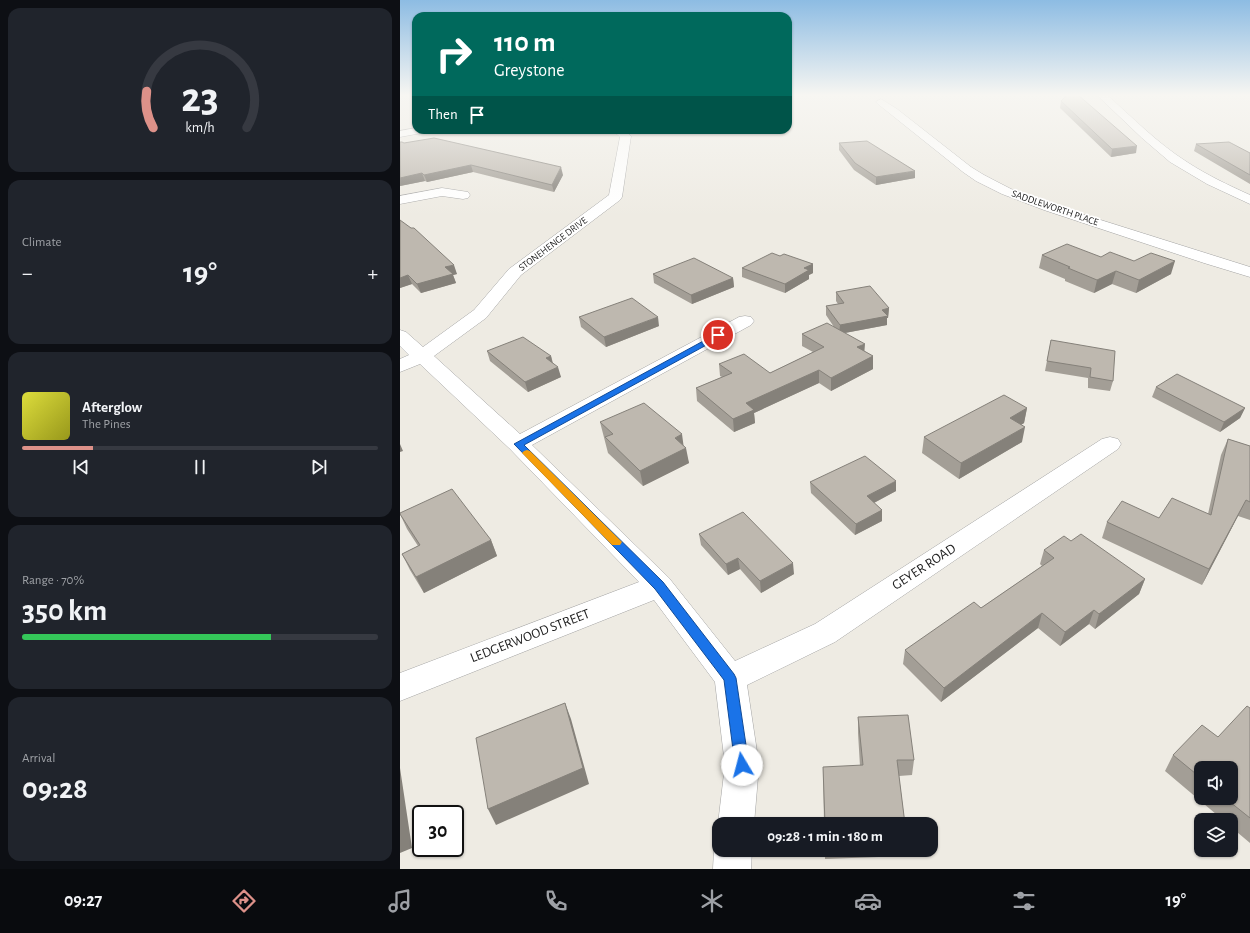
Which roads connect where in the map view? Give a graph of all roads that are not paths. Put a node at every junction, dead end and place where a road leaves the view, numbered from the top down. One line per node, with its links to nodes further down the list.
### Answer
1 (624, 135): 10 (street, STONEHENGE DRIVE)
2 (924, 135): 7 (street, SADDLEWORTH PLACE)
3 (1144, 135): 6 (street)
4 (463, 195): 5 (street)
5 (400, 200)
6 (1250, 200)
7 (1250, 272)
8 (745, 321): 11 (street)
9 (400, 336): 10 (street)
10 (411, 361): 11 (street)
11 (518, 444): 13 (street)
12 (1110, 444): 14 (street, GEYER ROAD)
13 (659, 586): 14 (street); 15 (street, LEDGERWOOD STREET)
14 (730, 678): 16 (street)
15 (400, 687)
16 (737, 817)
17 (733, 857): 18 (street)
18 (732, 869)

